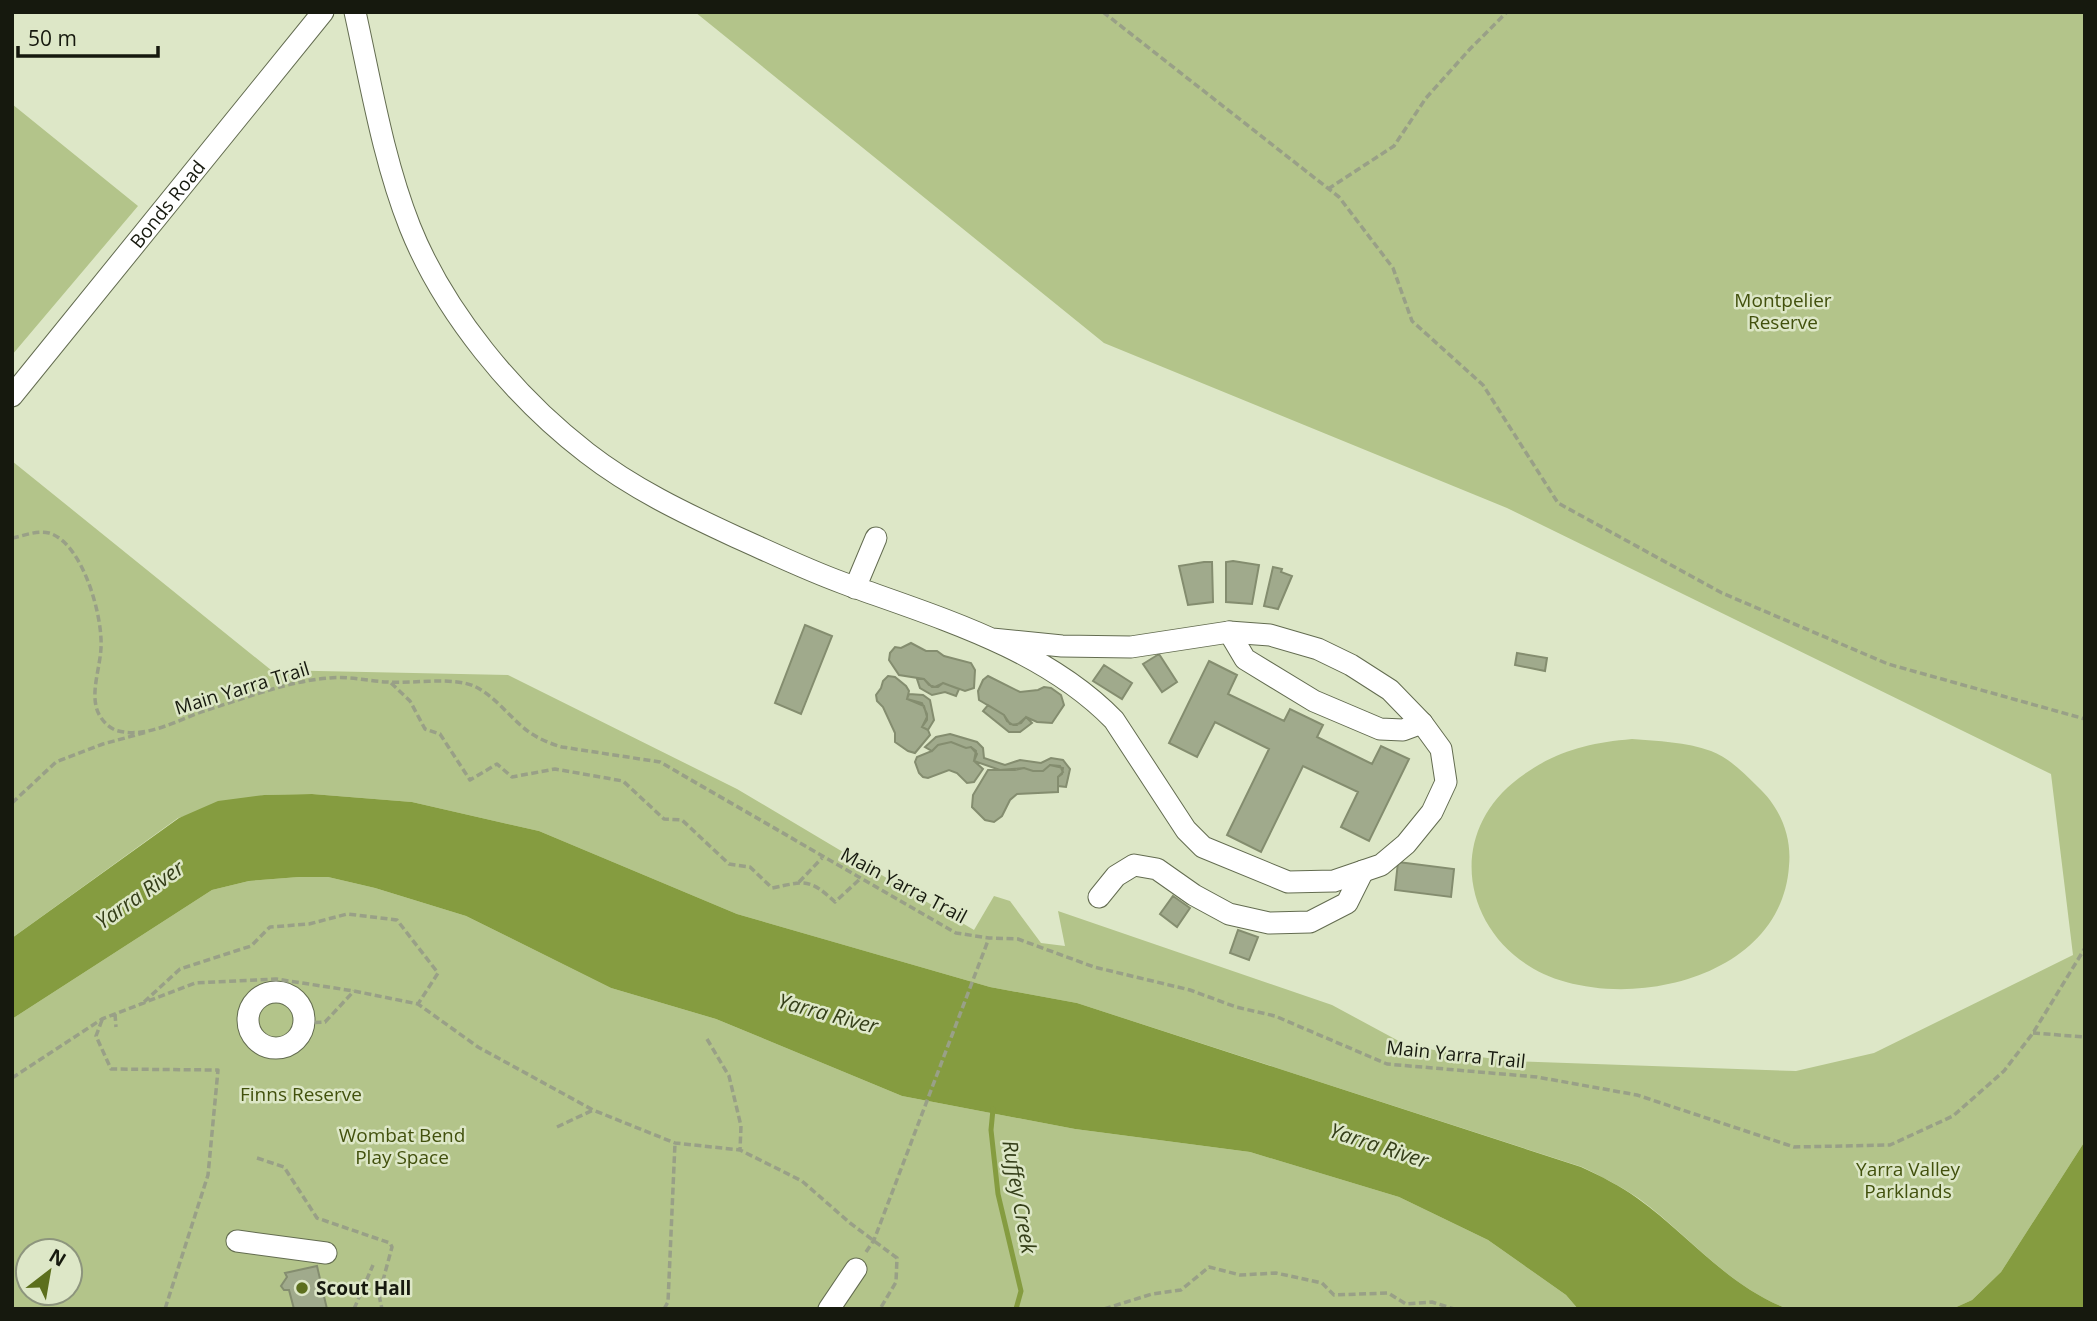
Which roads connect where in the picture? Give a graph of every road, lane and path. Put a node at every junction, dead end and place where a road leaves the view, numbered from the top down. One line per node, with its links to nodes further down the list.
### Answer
1 (323, 12): 6 (street, Bonds Road)
2 (355, 12): 9 (street)
3 (1103, 12): 5 (path)
4 (1507, 12): 5 (path)
5 (1328, 189): 13 (path)
6 (12, 397)
7 (12, 538): 15 (path, Main Yarra Trail)
8 (876, 538): 9 (street)
9 (855, 588): 11 (street)
10 (1228, 632): 11 (street); 14 (street); 14 (street)
11 (992, 639): 18 (street)
12 (390, 682): 15 (path, Main Yarra Trail); 17 (path, Main Yarra Trail); 20 (path)
13 (2085, 719)
14 (1422, 723): 18 (street)
15 (160, 728): 16 (path)
16 (12, 803)
17 (823, 857): 19 (path, Main Yarra Trail); 20 (path)
18 (1363, 871): 21 (street)
19 (860, 879): 20 (path); 22 (path, Main Yarra Trail)
20 (799, 882)
21 (1099, 897)
22 (989, 939): 31 (path, Main Yarra Trail); 40 (path)
23 (2085, 948): 31 (path, Main Yarra Trail)
24 (354, 991): 25 (path); 26 (path); 29 (path)
25 (142, 1004): 26 (path); 27 (path)
26 (418, 1004): 35 (path)
27 (117, 1013): 28 (path); 30 (path)
28 (102, 1018): 34 (path); 45 (path)
29 (304, 1023)
30 (116, 1027)
31 (2033, 1033): 32 (path)
32 (2085, 1037)
33 (707, 1039): 38 (path)
34 (12, 1078)
35 (593, 1110): 36 (path); 37 (path)
36 (558, 1127)
37 (675, 1143): 38 (path); 48 (path)
38 (740, 1150): 40 (path)
39 (257, 1158): 47 (path)
40 (874, 1240): 50 (path)
41 (237, 1241): 42 (street)
42 (327, 1253)
43 (373, 1265): 46 (path)
44 (856, 1269): 49 (street)
45 (165, 1309)
46 (354, 1309)
47 (382, 1309)
48 (664, 1309)
49 (830, 1309)
50 (880, 1309)
51 (1104, 1309): 52 (path)
52 (1454, 1309)

